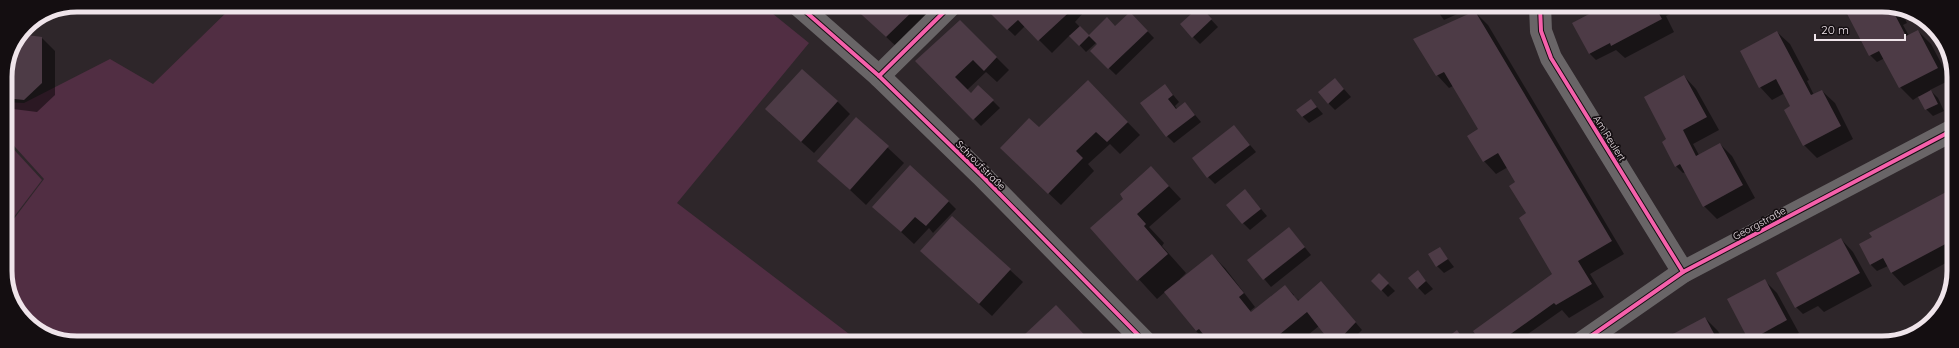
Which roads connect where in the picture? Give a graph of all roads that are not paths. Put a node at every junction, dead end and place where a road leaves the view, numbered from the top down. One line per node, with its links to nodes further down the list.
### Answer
1 (806, 12): 4 (street, Schroufstraße)
2 (944, 12): 4 (street)
3 (1540, 12): 6 (street, Am Reulert)
4 (879, 76): 7 (street, Schroufstraße)
5 (1947, 133): 6 (street, Georgstraße)
6 (1684, 272): 8 (street, Georgstraße)
7 (1139, 336)
8 (1591, 336)

